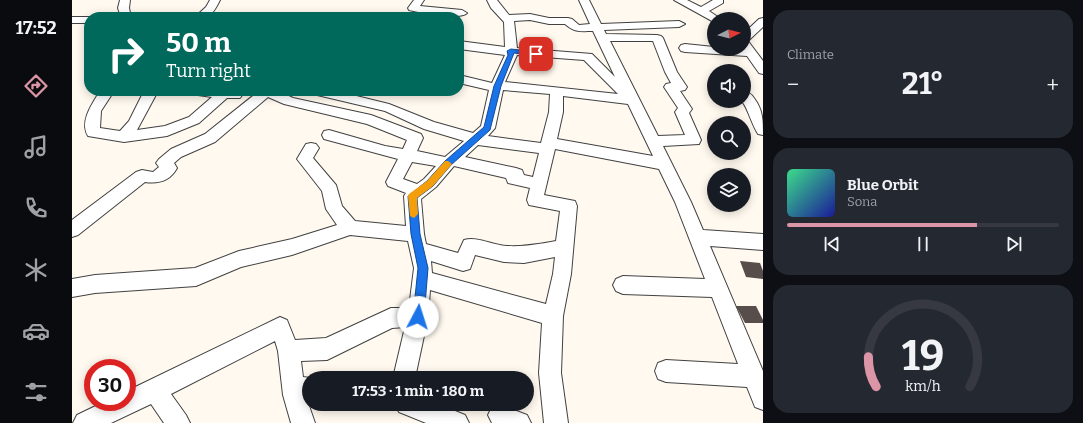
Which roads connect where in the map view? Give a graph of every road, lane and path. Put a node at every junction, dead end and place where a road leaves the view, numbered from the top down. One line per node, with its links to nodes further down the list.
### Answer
1 (125, 0): 8 (street)
2 (215, 0): 9 (street)
3 (419, 0): 10 (street)
4 (492, 0): 13 (street)
5 (584, 0): 18 (street)
6 (679, 0): 11 (street)
7 (719, 1): 11 (street)
8 (124, 12)
9 (206, 12)
10 (452, 12)
11 (701, 12): 12 (street)
12 (707, 15)
13 (506, 18): 18 (street); 23 (street)
14 (72, 20): 15 (street)
15 (84, 20)
16 (763, 21): 19 (street)
17 (679, 24): 18 (street)
18 (599, 32): 35 (street); 42 (street)
19 (751, 33)
20 (464, 46): 23 (street)
21 (686, 48): 22 (street)
22 (707, 48)
23 (511, 51): 27 (street); 35 (street)
24 (751, 53): 25 (street)
25 (763, 70)
26 (464, 80): 27 (street)
27 (497, 86): 28 (street); 41 (street)
28 (556, 91): 35 (street); 43 (street)
29 (104, 96): 40 (street)
30 (149, 96): 40 (street)
31 (222, 96): 40 (street)
32 (260, 96): 51 (street)
33 (278, 96): 45 (street)
34 (339, 96): 41 (street)
35 (633, 100): 42 (street)
36 (751, 104): 38 (street)
37 (751, 128): 38 (street)
38 (763, 129)
39 (329, 135): 45 (street)
40 (124, 137)
41 (475, 139): 43 (street); 46 (street)
42 (653, 141): 47 (street)
43 (547, 146): 47 (street); 48 (street)
44 (311, 148): 50 (street)
45 (407, 155): 46 (street); 49 (street)
46 (450, 161): 48 (street); 49 (street)
47 (664, 164): 52 (street)
48 (538, 184): 55 (street)
49 (419, 191): 53 (street)
50 (350, 228): 53 (street); 58 (street)
51 (72, 230)
52 (697, 237): 54 (street); 59 (street)
53 (417, 242): 55 (street); 56 (street)
54 (763, 242)
55 (564, 247): 60 (street)
56 (422, 279): 60 (street); 61 (street)
57 (623, 285): 59 (street)
58 (72, 288)
59 (718, 288): 65 (street)
60 (553, 316): 74 (street)
61 (418, 317): 62 (street); 63 (street)
62 (288, 351): 66 (street); 67 (street)
63 (406, 371)
64 (666, 371): 65 (street)
65 (754, 376): 68 (street)
66 (301, 388): 72 (street)
67 (155, 390): 70 (street); 71 (street)
68 (763, 399)
69 (425, 411): 73 (street)
70 (85, 423)
71 (178, 423)
72 (303, 423)
73 (457, 423)
74 (556, 423)

